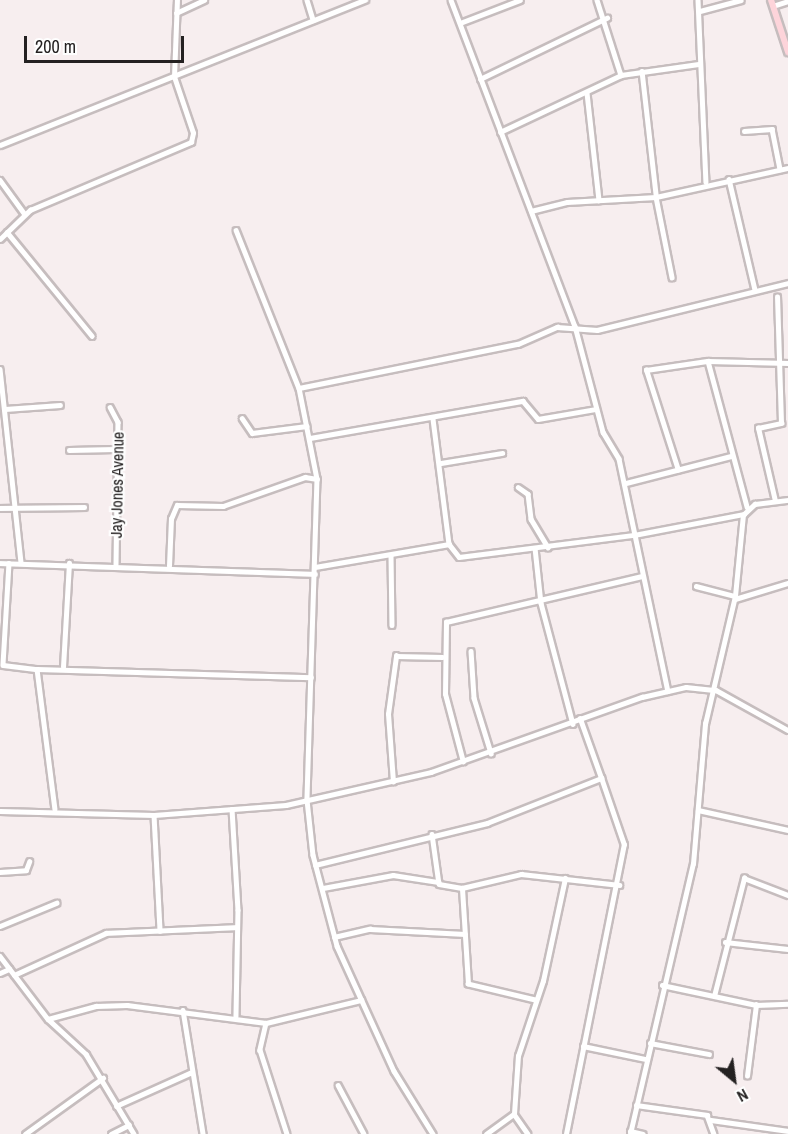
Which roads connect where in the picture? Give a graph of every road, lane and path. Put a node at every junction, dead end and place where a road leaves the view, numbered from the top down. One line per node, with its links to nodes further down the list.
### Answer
1 (177, 0): 13 (street)
2 (204, 0): 13 (street)
3 (307, 0): 15 (street)
4 (365, 0): 15 (street)
5 (452, 0): 16 (street)
6 (520, 0): 16 (street)
7 (597, 0): 14 (street)
8 (698, 0): 12 (street)
9 (741, 0): 12 (street)
10 (788, 1): 11 (street)
11 (772, 3): 17 (street)
12 (700, 11): 18 (street)
13 (176, 13): 21 (street)
14 (607, 18): 20 (street); 22 (street)
15 (313, 20): 21 (street)
16 (460, 23): 22 (street)
17 (788, 52)
18 (698, 64): 19 (street); 31 (street)
19 (642, 71): 20 (street); 32 (street)
20 (621, 75): 23 (street)
21 (174, 77): 26 (street); 35 (street)
22 (480, 79): 25 (street)
23 (587, 93): 25 (street); 33 (street)
24 (744, 131): 28 (street)
25 (500, 132): 34 (street)
26 (0, 145)
27 (788, 168): 28 (street)
28 (780, 169): 29 (street)
29 (729, 179): 31 (street); 41 (street)
30 (0, 180): 35 (street)
31 (706, 182): 32 (street)
32 (656, 195): 33 (street); 39 (street)
33 (598, 200): 34 (street)
34 (531, 211): 43 (street)
35 (24, 213): 37 (street)
36 (236, 230): 49 (street)
37 (7, 231): 38 (street); 44 (street)
38 (0, 239)
39 (672, 277)
40 (788, 283): 41 (street)
41 (755, 290): 43 (street)
42 (777, 297): 46 (street)
43 (575, 326): 49 (street); 54 (street)
44 (92, 336)
45 (708, 362): 46 (street); 62 (street); 64 (street)
46 (778, 362): 47 (street); 68 (street)
47 (788, 363)
48 (0, 369): 50 (street)
49 (299, 388): 57 (street)
50 (2, 402): 53 (street)
51 (60, 405): 53 (street)
52 (110, 407): 59 (street, Jay Jones Avenue)
53 (5, 409): 70 (street)
54 (596, 409): 56 (street); 66 (street)
55 (242, 418): 57 (street)
56 (433, 419): 58 (street); 63 (street)
57 (307, 426): 58 (street)
58 (310, 438): 65 (street)
59 (115, 449): 60 (street); 84 (street, Jay Jones Avenue)
60 (69, 450)
61 (502, 453): 63 (street)
62 (732, 456): 64 (street); 72 (street)
63 (441, 463): 76 (street)
64 (678, 470): 66 (street)
65 (317, 479): 85 (street); 86 (street)
66 (626, 483): 75 (street)
67 (518, 488): 77 (street)
68 (775, 501): 69 (street); 72 (street)
69 (788, 501)
70 (16, 506): 71 (street); 73 (street); 80 (street)
71 (84, 507)
72 (747, 507): 74 (street)
73 (0, 508)
74 (746, 513): 75 (street); 91 (street)
75 (634, 535): 77 (street); 88 (street)
76 (449, 544): 78 (street); 79 (street)
77 (548, 547): 78 (street)
78 (535, 548): 92 (street)
79 (391, 555): 86 (street); 93 (street)
80 (21, 562): 82 (street); 83 (street)
81 (0, 563): 82 (street)
82 (9, 563): 96 (street)
83 (69, 563): 84 (street); 97 (street)
84 (116, 564): 85 (street)
85 (169, 566): 87 (street)
86 (315, 567): 87 (street)
87 (315, 574): 99 (street)
88 (642, 576): 92 (street); 101 (street)
89 (788, 583): 91 (street)
90 (696, 586): 91 (street)
91 (735, 598): 100 (street)
92 (541, 603): 95 (street); 103 (street)
93 (392, 626)
94 (471, 651): 105 (street)
95 (442, 657): 106 (street); 108 (street)
96 (2, 665): 98 (street)
97 (63, 667): 98 (street); 99 (street)
98 (37, 669): 110 (street)
99 (311, 677): 109 (street)
100 (716, 690): 101 (street); 104 (street); 112 (street)
101 (668, 691): 102 (street)
102 (580, 720): 103 (street); 107 (street)
103 (573, 724): 105 (street)
104 (788, 730)
105 (491, 753): 106 (street)
106 (463, 762): 108 (street)
107 (601, 778): 116 (street); 122 (street)
108 (393, 782): 109 (street)
109 (307, 800): 111 (street); 118 (street)
110 (55, 809): 113 (street); 114 (street)
111 (232, 809): 114 (street); 128 (street)
112 (698, 810): 115 (street); 138 (street)
113 (0, 811)
114 (154, 815): 129 (street)
115 (788, 830)
116 (432, 834): 118 (street); 121 (street)
117 (29, 862): 119 (street)
118 (315, 865): 123 (street)
119 (0, 872)
120 (565, 878): 122 (street); 124 (street); 141 (street)
121 (438, 882): 123 (street); 124 (street)
122 (619, 885): 149 (street)
123 (323, 888): 131 (street)
124 (462, 888): 130 (street)
125 (788, 895): 132 (street)
126 (56, 903): 127 (street)
127 (0, 926)
128 (237, 927): 129 (street); 145 (street)
129 (160, 931): 137 (street)
130 (465, 934): 131 (street); 141 (street)
131 (334, 937): 140 (street)
132 (725, 942): 133 (street); 139 (street)
133 (788, 949)
134 (0, 956): 135 (street)
135 (9, 969): 136 (street); 137 (street)
136 (0, 973)
137 (14, 975): 146 (street)
138 (662, 985): 139 (street); 148 (street)
139 (714, 996): 143 (street)
140 (361, 1000): 147 (street); 170 (street)
141 (534, 1000): 158 (street)
142 (788, 1004): 143 (street)
143 (756, 1005): 153 (street)
144 (183, 1010): 145 (street); 146 (street); 152 (street)
145 (236, 1016): 147 (street)
146 (48, 1019): 154 (street)
147 (266, 1023): 168 (street)
148 (650, 1043): 150 (street); 151 (street)
149 (583, 1046): 151 (street); 173 (street)
150 (709, 1054)
151 (646, 1059): 156 (street)
152 (192, 1071): 157 (street); 167 (street)
153 (747, 1076)
154 (103, 1078): 157 (street); 164 (street)
155 (338, 1085): 169 (street)
156 (636, 1105): 159 (street); 163 (street)
157 (116, 1106): 160 (street)
158 (514, 1114): 171 (street); 172 (street)
159 (711, 1120): 161 (street); 175 (street)
160 (129, 1125): 165 (street); 166 (street)
161 (769, 1131): 162 (street)
162 (788, 1131)
163 (630, 1133): 174 (street)
164 (24, 1134)
165 (111, 1134)
166 (134, 1134)
167 (203, 1134)
168 (287, 1134)
169 (364, 1134)
170 (433, 1134)
171 (486, 1134)
172 (528, 1134)
173 (566, 1134)
174 (643, 1134)
175 (714, 1134)

